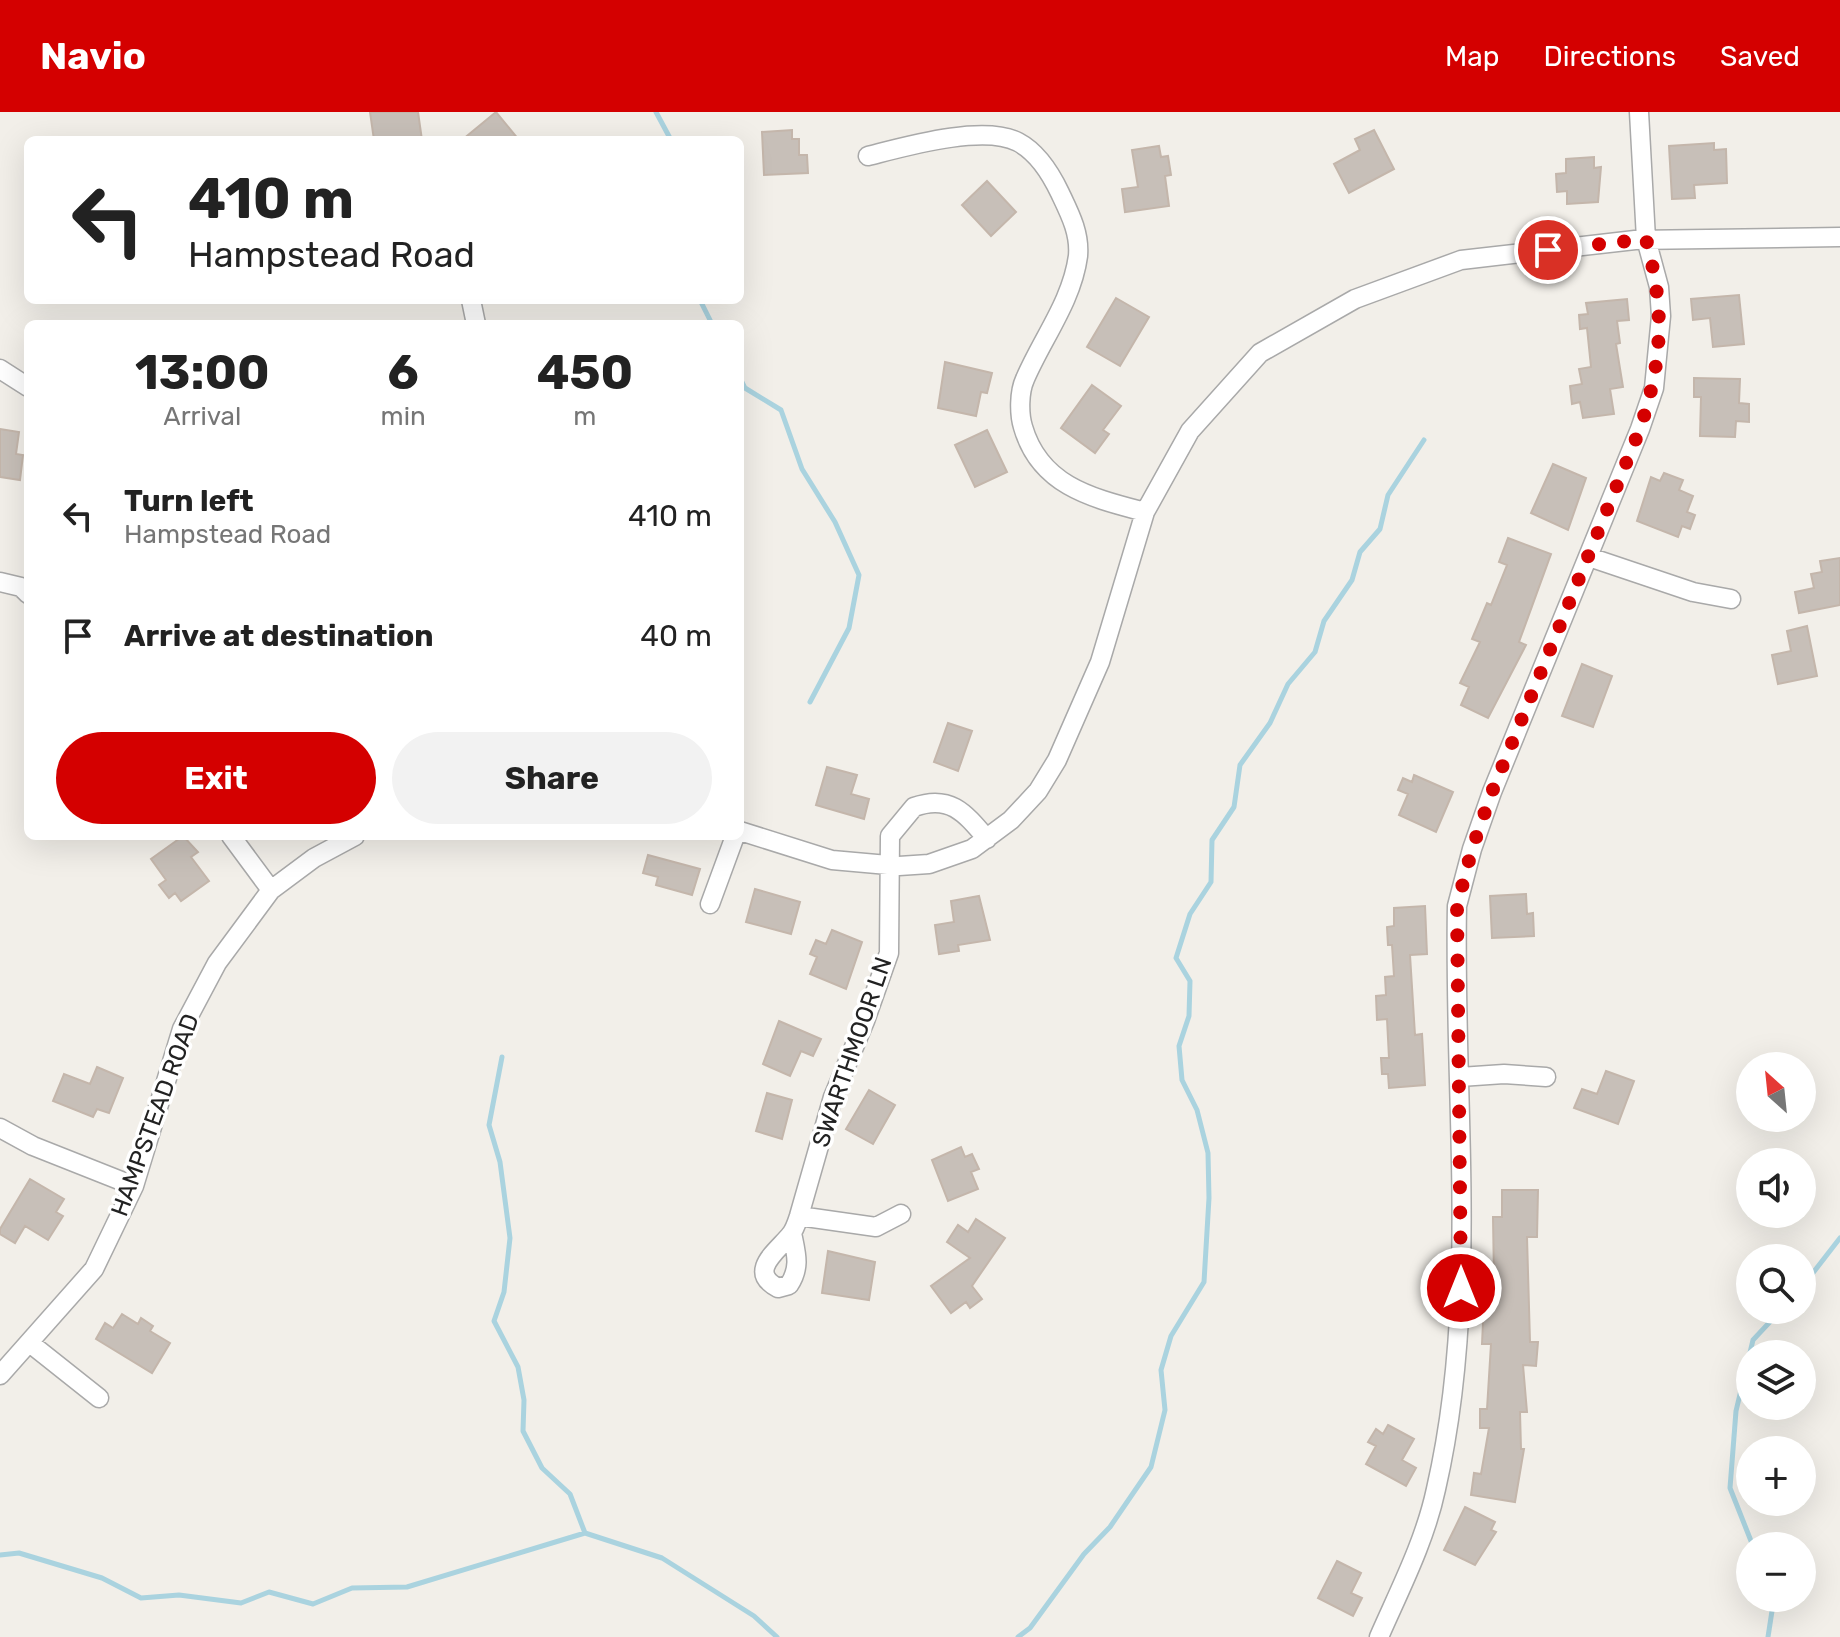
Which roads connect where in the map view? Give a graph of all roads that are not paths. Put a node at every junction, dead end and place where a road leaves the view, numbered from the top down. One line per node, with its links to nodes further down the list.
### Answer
1 (1639, 112): 4 (street)
2 (868, 156): 7 (street)
3 (1840, 237): 4 (street)
4 (1646, 239): 7 (street); 8 (street)
5 (0, 369): 6 (street)
6 (24, 384)
7 (1145, 512): 13 (street)
8 (1589, 557): 11 (street); 20 (street)
9 (0, 582): 10 (street)
10 (24, 585)
11 (1731, 599)
12 (744, 832): 17 (street)
13 (987, 839): 17 (street); 17 (street, SWARTHMOOR LN)
14 (234, 840): 18 (street)
15 (348, 840): 18 (street, HAMPSTEAD ROAD)
16 (734, 840): 19 (street)
17 (888, 866): 24 (street, SWARTHMOOR LN)
18 (271, 890): 23 (street, HAMPSTEAD ROAD)
19 (710, 904)
20 (1460, 1077): 21 (street); 28 (street)
21 (1546, 1077)
22 (0, 1128): 23 (street)
23 (134, 1186): 25 (street, HAMPSTEAD ROAD)
24 (901, 1214)
25 (31, 1344): 26 (street, HAMPSTEAD ROAD); 27 (street)
26 (0, 1375)
27 (99, 1398)
28 (1379, 1637)

